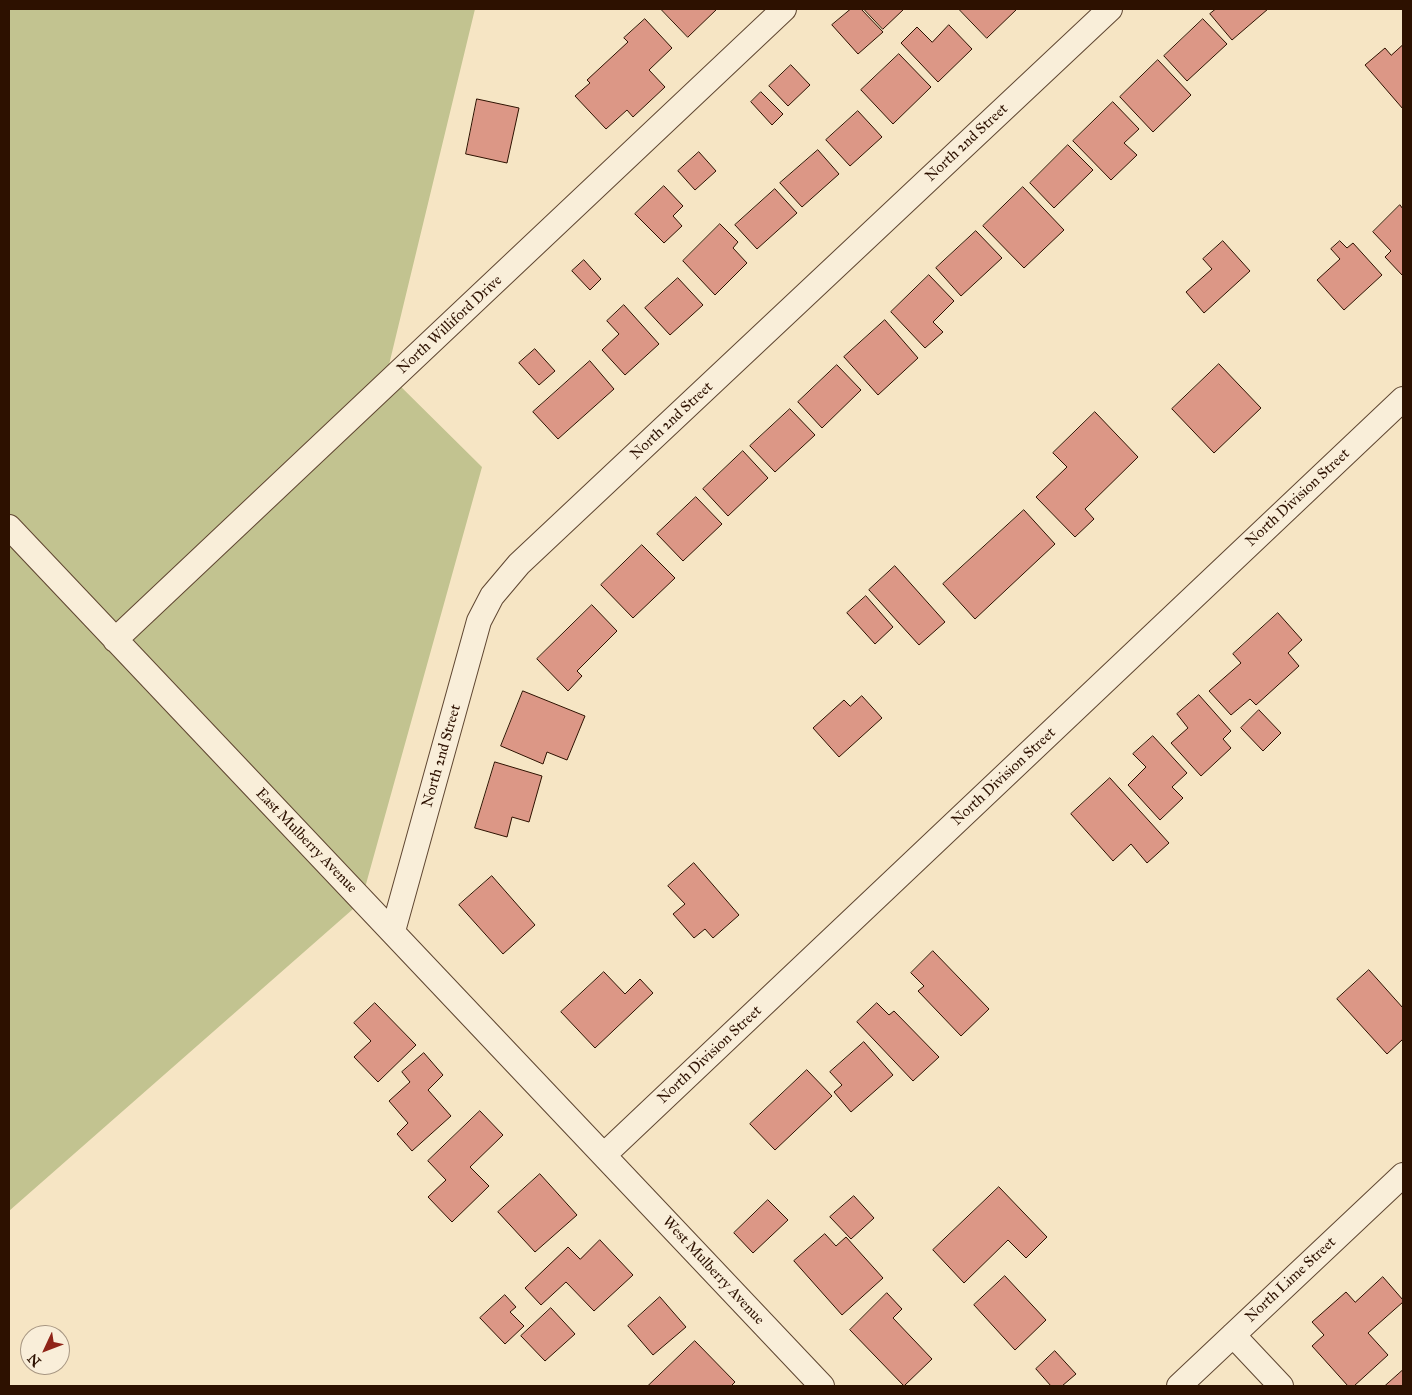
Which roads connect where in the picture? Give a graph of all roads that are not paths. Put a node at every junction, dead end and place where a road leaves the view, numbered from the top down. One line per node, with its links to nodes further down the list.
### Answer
1 (784, 9): 5 (street, North Williford Drive)
2 (1110, 9): 6 (street, North 2nd Street)
3 (1403, 399): 7 (street, North Division Street)
4 (9, 527): 5 (street, East Mulberry Avenue)
5 (115, 640): 6 (street, East Mulberry Avenue)
6 (393, 932): 7 (street, East Mulberry Avenue)
7 (604, 1155): 10 (street, West Mulberry Avenue)
8 (1403, 1175): 9 (street, North Lime Street)
9 (1233, 1335): 11 (street, North Lime Street); 12 (street)
10 (822, 1386)
11 (1179, 1386)
12 (1281, 1386)

